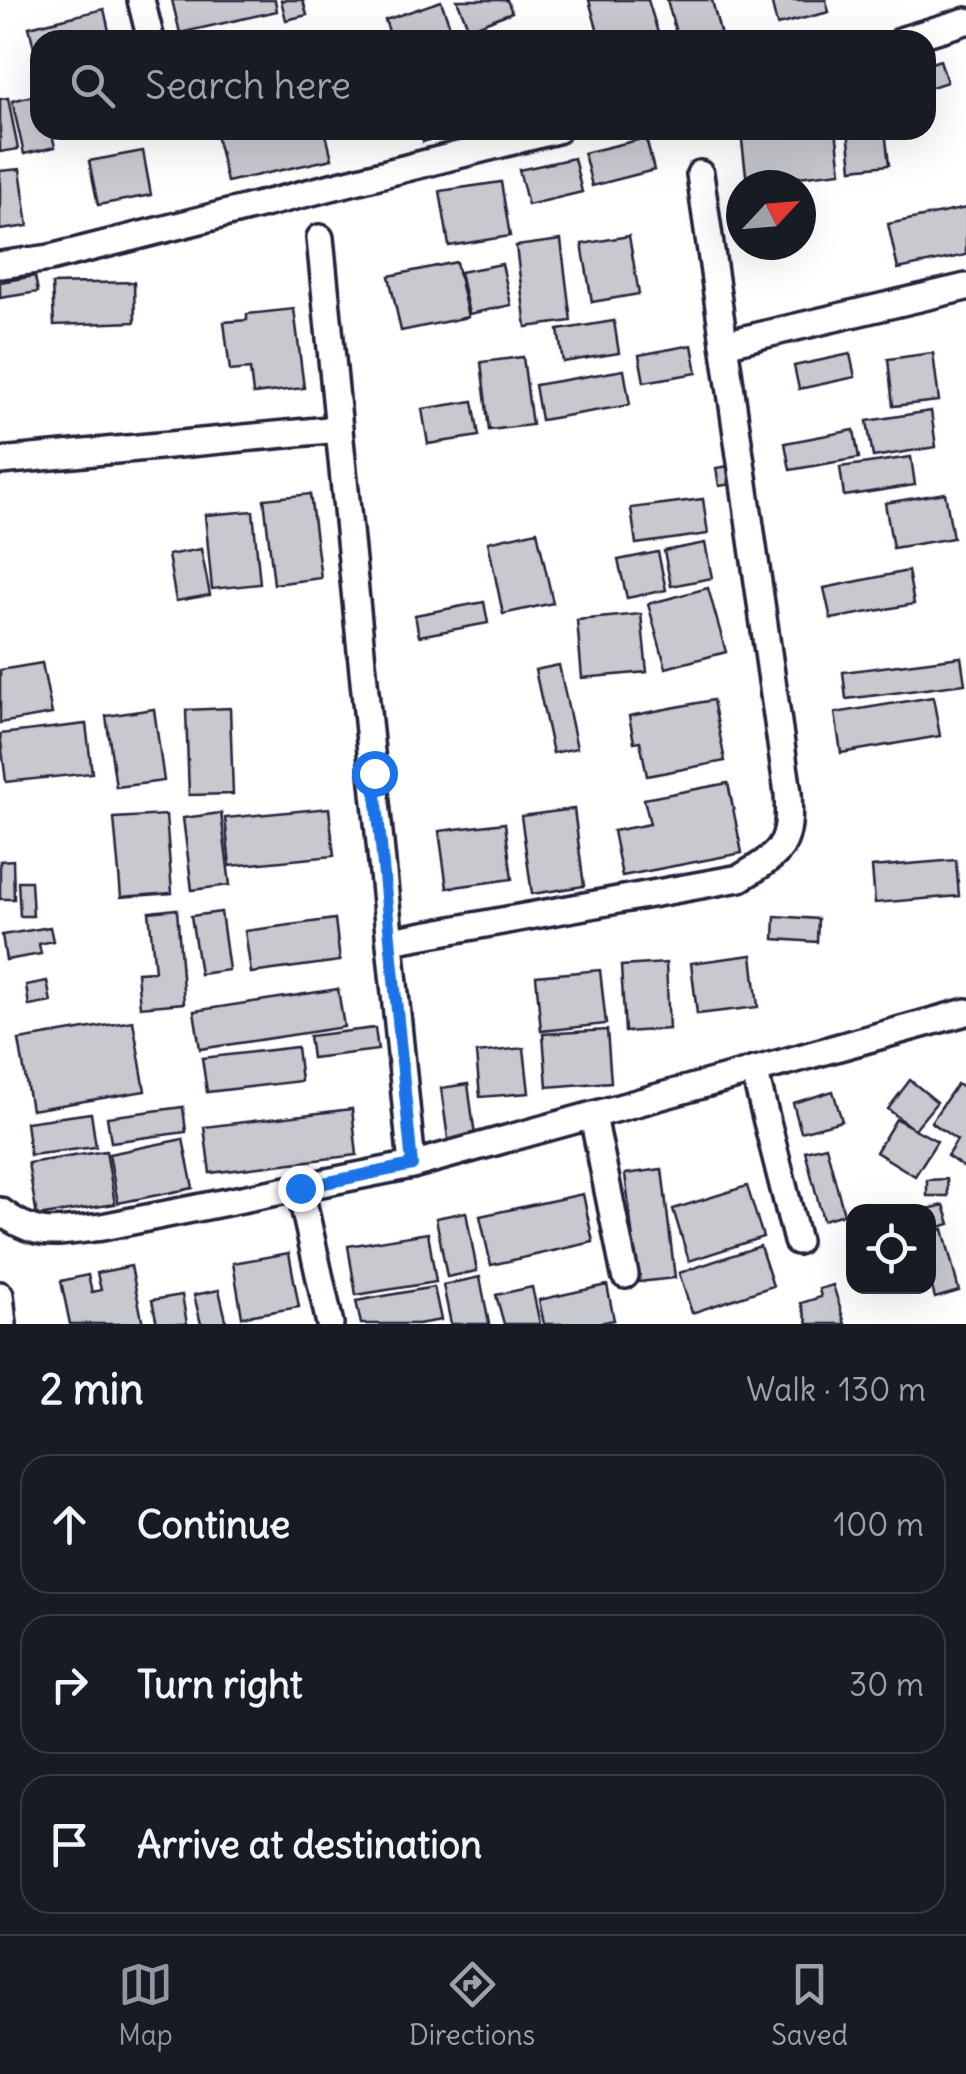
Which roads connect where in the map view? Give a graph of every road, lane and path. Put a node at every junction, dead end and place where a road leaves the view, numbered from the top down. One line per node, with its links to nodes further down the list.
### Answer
1 (141, 0): 3 (street)
2 (966, 21): 4 (street)
3 (148, 30)
4 (936, 30)
5 (517, 140): 8 (street)
6 (700, 174): 10 (street)
7 (320, 238): 11 (street)
8 (0, 265)
9 (966, 287): 10 (street)
10 (724, 344): 13 (street)
11 (339, 428): 12 (street); 13 (street)
12 (0, 461)
13 (390, 940): 17 (street)
14 (966, 1012): 15 (street)
15 (754, 1070): 16 (street); 20 (street)
16 (593, 1116): 17 (street); 21 (street)
17 (412, 1165): 18 (street)
18 (300, 1188): 19 (street); 24 (street)
19 (0, 1212)
20 (797, 1241)
21 (625, 1276)
22 (0, 1295): 23 (street)
23 (3, 1324)
24 (330, 1324)

